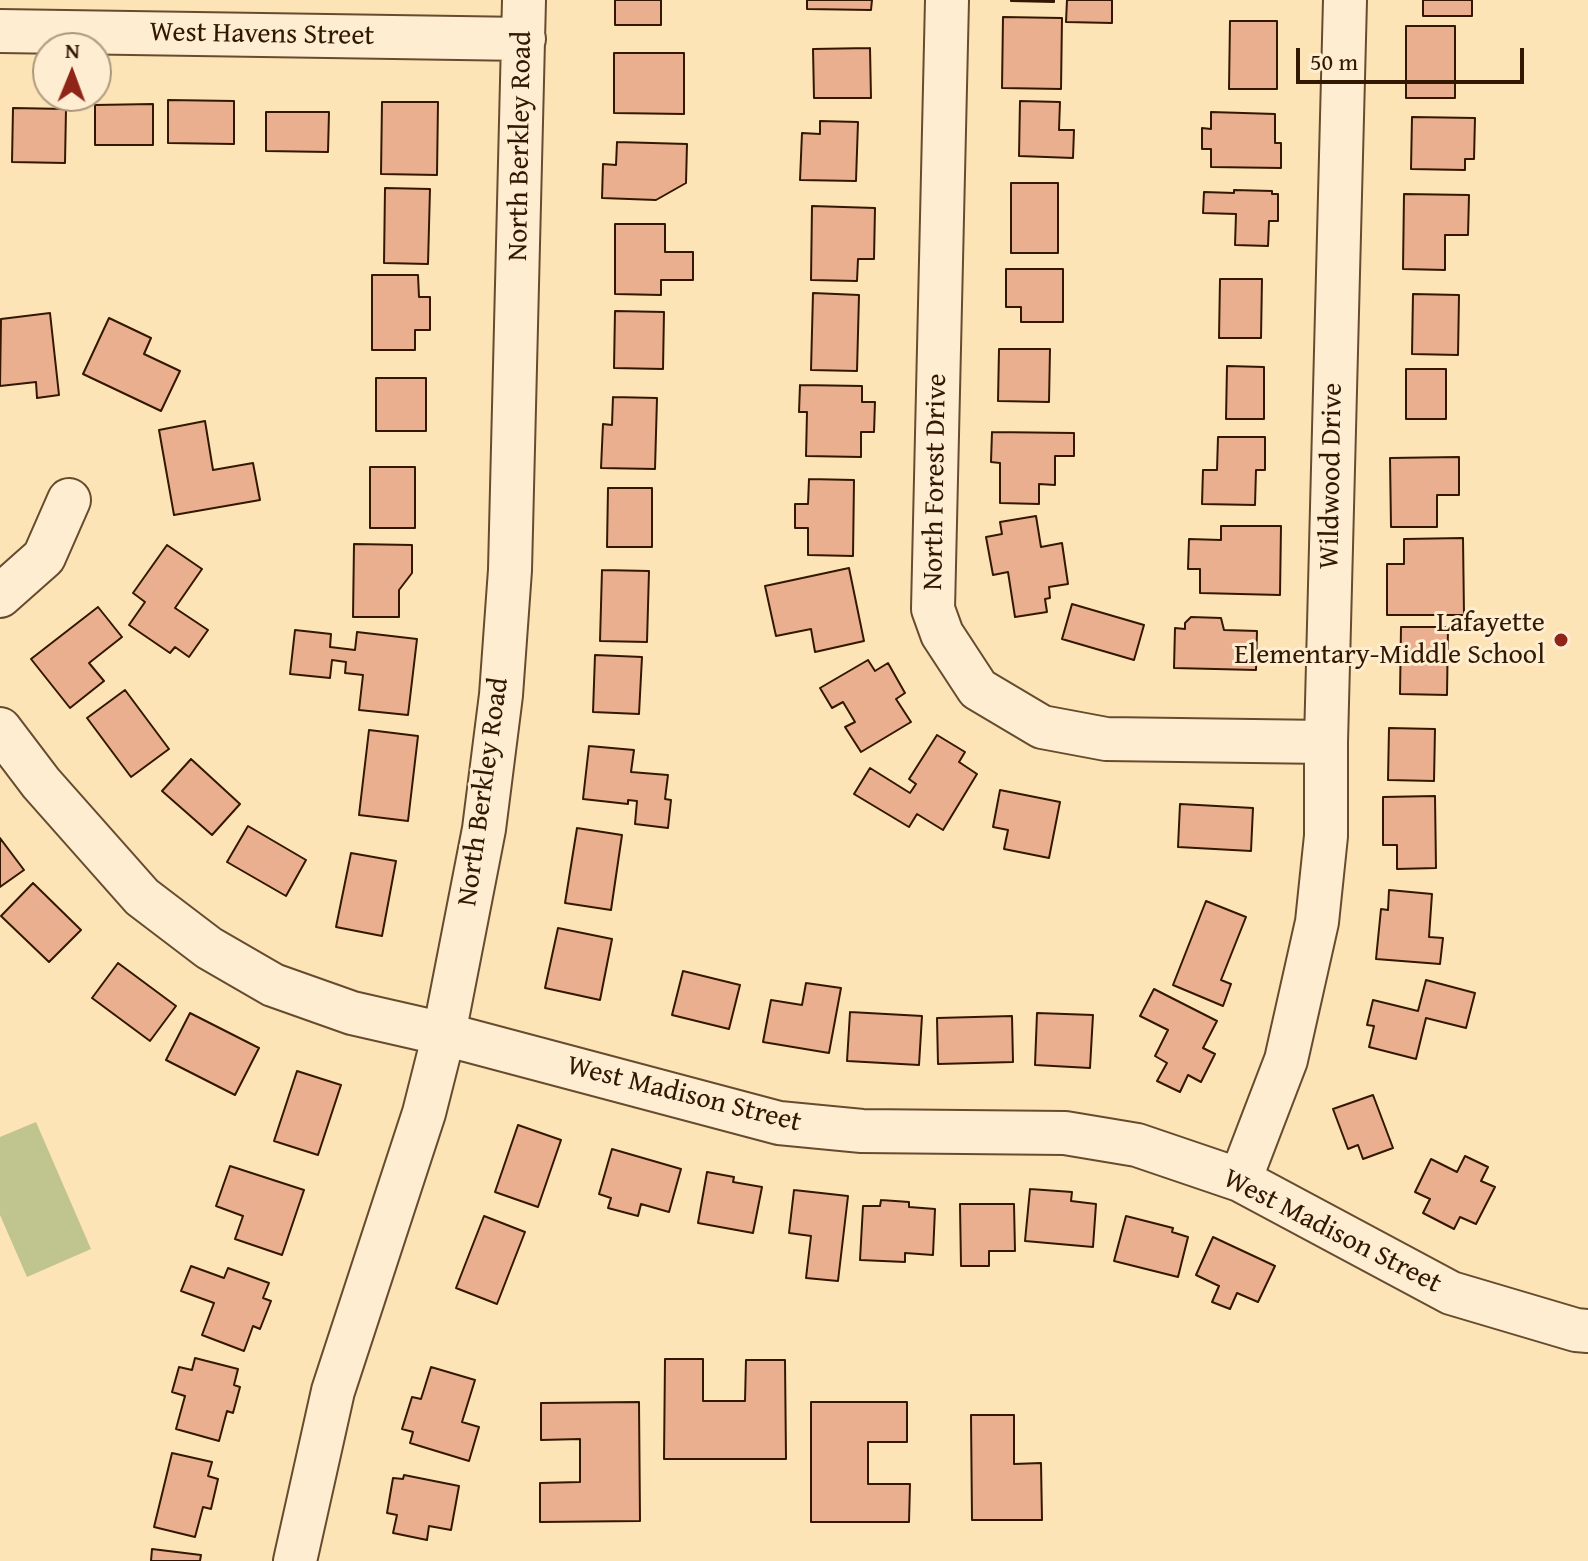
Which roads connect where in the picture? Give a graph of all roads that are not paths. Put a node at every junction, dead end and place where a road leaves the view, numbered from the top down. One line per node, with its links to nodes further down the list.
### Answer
1 (947, 0): 9 (street, North Forest Drive)
2 (1345, 0): 9 (street, Wildwood Drive)
3 (103, 16): 4 (street, West Havens Street); 5 (street, West Havens Street)
4 (524, 20): 10 (street, North Berkley Road)
5 (0, 31)
6 (69, 500): 7 (street)
7 (0, 596)
8 (0, 729): 10 (street, West Madison Street)
9 (1326, 742): 11 (street, Wildwood Drive)
10 (444, 1034): 11 (street, West Madison Street); 13 (street, North Berkley Road)
11 (1240, 1180): 12 (street, West Madison Street)
12 (1588, 1331)
13 (295, 1561)

